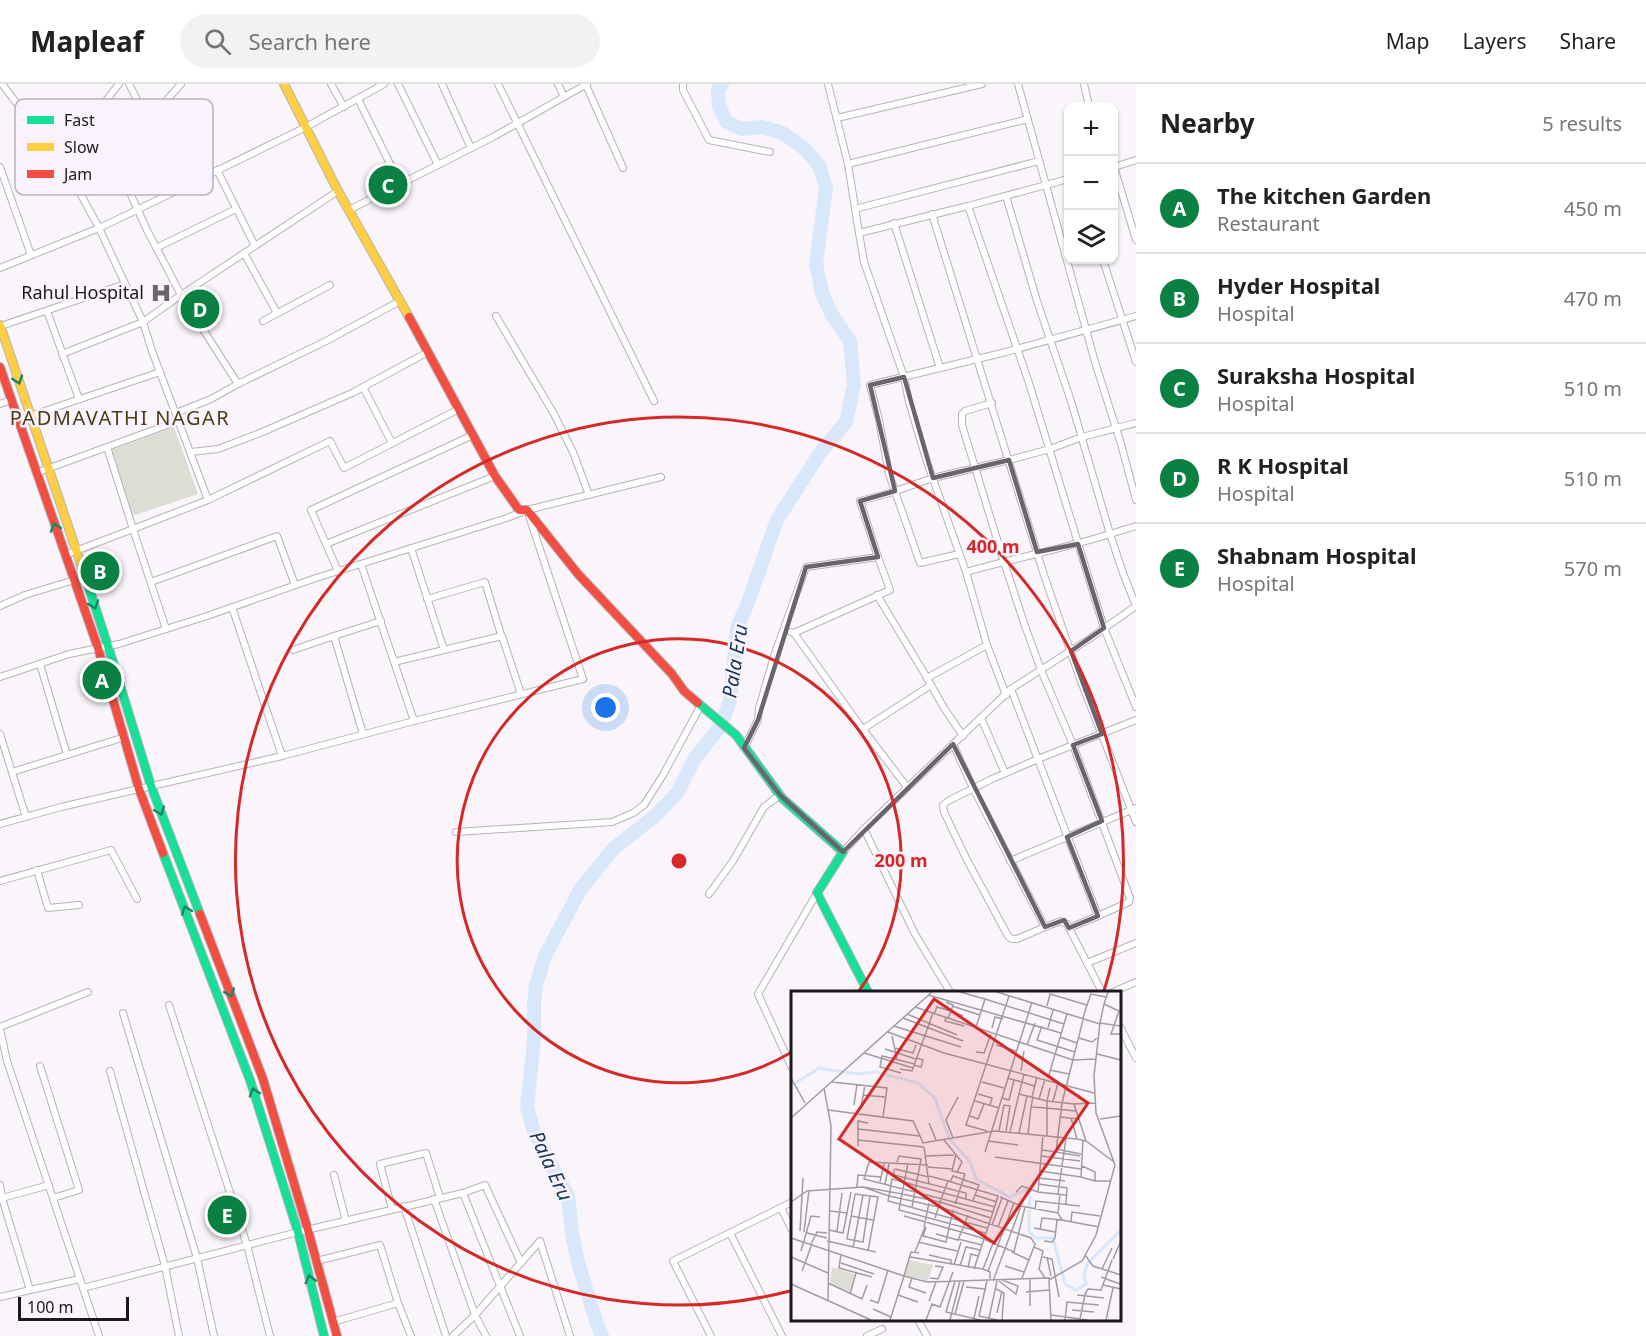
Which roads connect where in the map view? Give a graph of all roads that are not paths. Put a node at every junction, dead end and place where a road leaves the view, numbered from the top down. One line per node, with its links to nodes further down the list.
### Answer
1 (2, 84): 24 (street)
2 (118, 84): 20 (street)
3 (129, 84): 21 (street)
4 (181, 84): 22 (street)
5 (284, 84): 30 (street)
6 (331, 84): 26 (street)
7 (384, 84): 18 (street)
8 (398, 84): 35 (street)
9 (442, 84): 31 (street)
10 (498, 84): 29 (street)
11 (558, 84): 19 (street)
12 (586, 84): 19 (street); 39 (street)
13 (683, 84): 32 (street)
14 (828, 84): 27 (street)
15 (982, 84): 27 (street)
16 (1018, 84): 28 (street)
17 (1084, 84): 25 (street)
18 (375, 86): 23 (street)
19 (564, 97): 29 (street)
20 (106, 99)
21 (137, 99)
22 (168, 99)
23 (358, 99): 26 (street); 44 (street)
24 (15, 101)
25 (1088, 102)
26 (344, 107): 30 (street)
27 (837, 117): 36 (street)
28 (1028, 118): 34 (street); 36 (street)
29 (517, 123): 31 (street); 94 (street)
30 (306, 127): 40 (street); 46 (street)
31 (471, 148): 35 (street)
32 (770, 152)
33 (1136, 160): 37 (street)
34 (1039, 161): 45 (street); 52 (street)
35 (438, 165): 44 (street)
36 (848, 165): 52 (street)
37 (1118, 166)
38 (0, 167): 64 (street)
39 (623, 168)
40 (217, 170): 41 (street); 53 (street)
41 (213, 172)
42 (1064, 180): 45 (street)
43 (1118, 180): 60 (street)
44 (400, 184): 55 (street)
45 (1046, 185): 50 (street); 79 (street)
46 (338, 191): 55 (street); 61 (street)
47 (81, 195): 58 (street)
48 (130, 195): 54 (street)
49 (168, 195): 54 (street)
50 (1006, 196): 51 (street); 80 (street)
51 (968, 206): 56 (street); 81 (street)
52 (855, 208): 59 (street)
53 (236, 209): 61 (street); 62 (street)
54 (137, 210): 58 (street); 62 (street)
55 (349, 210): 70 (street)
56 (932, 214): 57 (street); 84 (street)
57 (894, 223): 59 (street); 87 (street)
58 (99, 228): 64 (street); 67 (street)
59 (859, 233): 89 (street)
60 (1136, 240)
61 (255, 246): 63 (street)
62 (156, 248): 69 (street)
63 (244, 253): 69 (street); 72 (street)
64 (31, 255): 66 (street)
65 (1104, 264): 75 (street)
66 (0, 268)
67 (125, 284): 71 (street); 77 (street)
68 (330, 285): 72 (street)
69 (181, 295): 77 (street); 90 (street)
70 (400, 301): 82 (street); 90 (street)
71 (47, 310): 78 (street); 83 (street)
72 (278, 313): 76 (street)
73 (496, 316): 118 (street)
74 (1136, 316): 75 (street)
75 (1122, 319): 79 (street); 85 (street)
76 (263, 321)
77 (143, 322): 83 (street); 88 (street)
78 (0, 326): 99 (street, one-way to 99)
79 (1086, 329): 80 (street); 103 (street)
80 (1050, 339): 81 (street); 105 (street)
81 (1017, 348): 84 (street); 108 (street)
82 (428, 352): 91 (street); 97 (street)
83 (62, 354): 92 (street)
84 (977, 359): 87 (street); 95 (street)
85 (1136, 362)
86 (0, 367): 93 (street)
87 (940, 368): 89 (street)
88 (160, 372): 92 (street); 98 (street)
89 (904, 377): 116 (street); 117 (street)
90 (238, 384): 98 (street)
91 (363, 387): 106 (street); 109 (street)
92 (78, 399): 99 (street)
93 (11, 400): 96 (street); 100 (street)
94 (654, 401)
95 (992, 403): 110 (street); 112 (street)
96 (0, 404)
97 (459, 409): 104 (street); 106 (street)
98 (176, 413): 101 (street)
99 (30, 416): 100 (street); 111 (street)
100 (18, 420): 113 (street)
101 (178, 421): 107 (street); 109 (street)
102 (1136, 423): 103 (street)
103 (1116, 429): 105 (street); 120 (street)
104 (473, 435): 114 (street); 125 (street)
105 (1082, 437): 108 (street); 124 (street)
106 (392, 443): 119 (street)
107 (107, 447): 111 (street); 123 (street)
108 (1050, 449): 110 (street); 126 (street)
109 (191, 452): 119 (street)
110 (1009, 460): 112 (street); 129 (street)
111 (48, 468): 113 (street); 128 (street)
112 (975, 469): 116 (street); 133 (street)
113 (36, 472): 131 (street, one-way to 113)
114 (495, 476): 121 (street); 125 (street)
115 (661, 477): 118 (street)
116 (933, 478): 117 (street); 130 (street)
117 (895, 491): 130 (street); 132 (street)
118 (589, 495): 121 (street)
119 (208, 500): 123 (street)
120 (1136, 500)
121 (527, 510): 127 (street); 165 (street); 166 (street)
122 (1136, 526): 124 (street)
123 (133, 529): 128 (street); 138 (street)
124 (1110, 534): 126 (street); 143 (street)
125 (326, 544): 135 (street)
126 (1078, 544): 129 (street); 146 (street)
127 (411, 548): 134 (street); 141 (street)
128 (75, 551): 131 (street); 153 (street, one-way to 153)
129 (1037, 553): 133 (street); 157 (street)
130 (959, 554): 136 (street)
131 (65, 555): 137 (street)
132 (878, 557): 140 (street); 148 (street)
133 (1004, 562): 136 (street); 160 (street)
134 (362, 564): 135 (street); 145 (street)
135 (338, 571): 139 (street)
136 (966, 572): 152 (street)
137 (74, 580): 142 (street); 154 (street)
138 (151, 582): 139 (street); 147 (street)
139 (295, 585): 144 (street)
140 (877, 596): 149 (street); 162 (street)
141 (427, 599): 151 (street); 156 (street)
142 (0, 606)
143 (1136, 606): 146 (street)
144 (232, 608): 147 (street); 181 (street)
145 (381, 621): 150 (street); 158 (street)
146 (1104, 628): 157 (street); 167 (street)
147 (166, 629): 153 (street)
148 (783, 629): 149 (street); 179 (street)
149 (794, 633): 171 (street)
150 (334, 636): 155 (street); 173 (street)
151 (503, 641): 156 (street); 165 (street)
152 (987, 645): 162 (street); 164 (street)
153 (108, 646): 154 (street); 185 (street)
154 (98, 648): 159 (street); 176 (street)
155 (293, 650)
156 (444, 650): 158 (street)
157 (1071, 651): 160 (street); 174 (street)
158 (394, 662): 170 (street)
159 (40, 664): 161 (street); 180 (street)
160 (1041, 670): 164 (street); 178 (street)
161 (0, 677)
162 (927, 678): 163 (street)
163 (931, 685): 171 (street); 175 (street)
164 (1009, 692): 168 (street); 182 (street)
165 (521, 694): 170 (street)
166 (701, 705): 179 (street); 196 (street)
167 (1136, 707)
168 (981, 718): 175 (street); 184 (street)
169 (1136, 720): 174 (street)
170 (414, 721): 173 (street)
171 (863, 729): 186 (street)
172 (0, 734): 183 (street)
173 (363, 734): 181 (street)
174 (1102, 734): 178 (street); 190 (street)
175 (963, 736): 177 (street)
176 (124, 737): 180 (street); 188 (street)
177 (952, 744): 186 (street); 187 (street)
178 (1073, 745): 182 (street); 192 (street)
179 (744, 748): 189 (street)
180 (67, 755): 183 (street)
181 (282, 756): 185 (street)
182 (1038, 759): 184 (street); 197 (street)
183 (12, 772): 191 (street)
184 (1005, 773): 187 (street)
185 (151, 786): 188 (street); 239 (street, one-way to 239)
186 (908, 788): 195 (street)
187 (973, 788): 199 (street); 208 (street)
188 (139, 789): 191 (street); 240 (street, one-way to 188)
189 (780, 795): 198 (street); 203 (street)
190 (1134, 808): 192 (street); 193 (street)
191 (26, 817): 194 (street)
192 (1102, 821): 197 (street); 205 (street)
193 (1136, 822)
194 (0, 824)
195 (864, 829): 198 (street); 214 (street)
196 (456, 832)
197 (1067, 837): 199 (street); 207 (street)
198 (843, 852): 202 (street)
199 (1010, 861): 208 (street)
200 (37, 870): 201 (street); 204 (street); 206 (street)
201 (0, 881)
202 (817, 893): 213 (street); 224 (street)
203 (709, 894)
204 (137, 899)
205 (1133, 901): 207 (street)
206 (79, 905)
207 (1098, 916): 209 (street)
208 (1046, 927): 209 (street)
209 (1070, 928): 211 (street)
210 (1136, 944): 211 (street)
211 (1087, 963): 215 (street)
212 (1135, 985): 216 (street)
213 (867, 991)
214 (949, 991)
215 (1101, 991)
216 (1118, 991)
217 (88, 992): 220 (street)
218 (169, 1005): 242 (street)
219 (123, 1013): 243 (street)
220 (0, 1028): 228 (street)
221 (1121, 1031): 222 (street)
222 (1136, 1058)
223 (40, 1066): 231 (street)
224 (791, 1066)
225 (110, 1071): 246 (street)
226 (334, 1175): 237 (street)
227 (0, 1185): 230 (street)
228 (49, 1185): 230 (street); 231 (street)
229 (463, 1192): 232 (street); 245 (street); 248 (street)
230 (1, 1198): 250 (street)
231 (53, 1198): 247 (street)
232 (437, 1198): 234 (street); 236 (street); 253 (street)
233 (791, 1203): 235 (street)
234 (404, 1206): 236 (street); 264 (street)
235 (782, 1208): 238 (street); 241 (street)
236 (392, 1209): 237 (street)
237 (346, 1221): 239 (street)
238 (791, 1228)
239 (308, 1230): 240 (street); 244 (street)
240 (298, 1232): 242 (street); 261 (street, one-way to 240)
241 (730, 1233): 269 (street); 270 (street)
242 (247, 1245): 243 (street); 260 (street)
243 (197, 1258): 246 (street); 259 (street)
244 (317, 1261): 252 (street); 255 (street)
245 (521, 1263): 248 (street); 268 (street)
246 (165, 1266): 249 (street); 258 (street)
247 (80, 1279): 249 (street); 250 (street)
248 (501, 1286): 253 (street); 267 (street)
249 (83, 1288): 257 (street)
250 (30, 1290): 251 (street)
251 (0, 1297)
252 (398, 1303): 255 (street); 263 (street)
253 (476, 1315): 265 (street); 266 (street)
254 (919, 1321): 272 (street)
255 (333, 1322): 262 (street)
256 (882, 1329): 271 (street)
257 (99, 1336)
258 (179, 1336)
259 (214, 1336)
260 (270, 1336)
261 (324, 1336)
262 (338, 1336)
263 (411, 1336)
264 (446, 1336)
265 (453, 1336)
266 (486, 1336)
267 (520, 1336)
268 (570, 1336)
269 (711, 1336)
270 (782, 1336)
271 (867, 1336)
272 (927, 1336)

